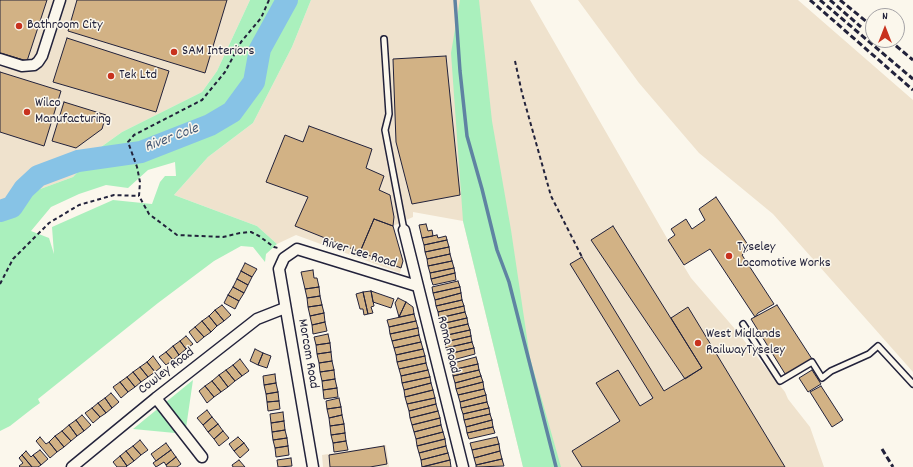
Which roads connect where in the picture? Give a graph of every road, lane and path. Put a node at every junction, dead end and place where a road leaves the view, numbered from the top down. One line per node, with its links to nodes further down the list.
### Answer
1 (60, 0): 4 (street)
2 (269, 0): 6 (path)
3 (384, 39): 7 (lane)
4 (0, 59)
5 (516, 61): 9 (path)
6 (139, 196): 8 (path); 10 (path)
7 (404, 230): 11 (street, Roma Road)
8 (293, 250): 11 (street, River Lee Road); 12 (street, Morcom Road)
9 (582, 257)
10 (0, 284)
11 (417, 286): 19 (street, Roma Road)
12 (285, 308): 15 (street, Cowley Road); 18 (street, Morcom Road)
13 (743, 324): 14 (lane)
14 (913, 384)
15 (156, 398): 16 (street); 17 (street, Cowley Road)
16 (202, 457)
17 (72, 467)
18 (313, 467)
19 (463, 467)

